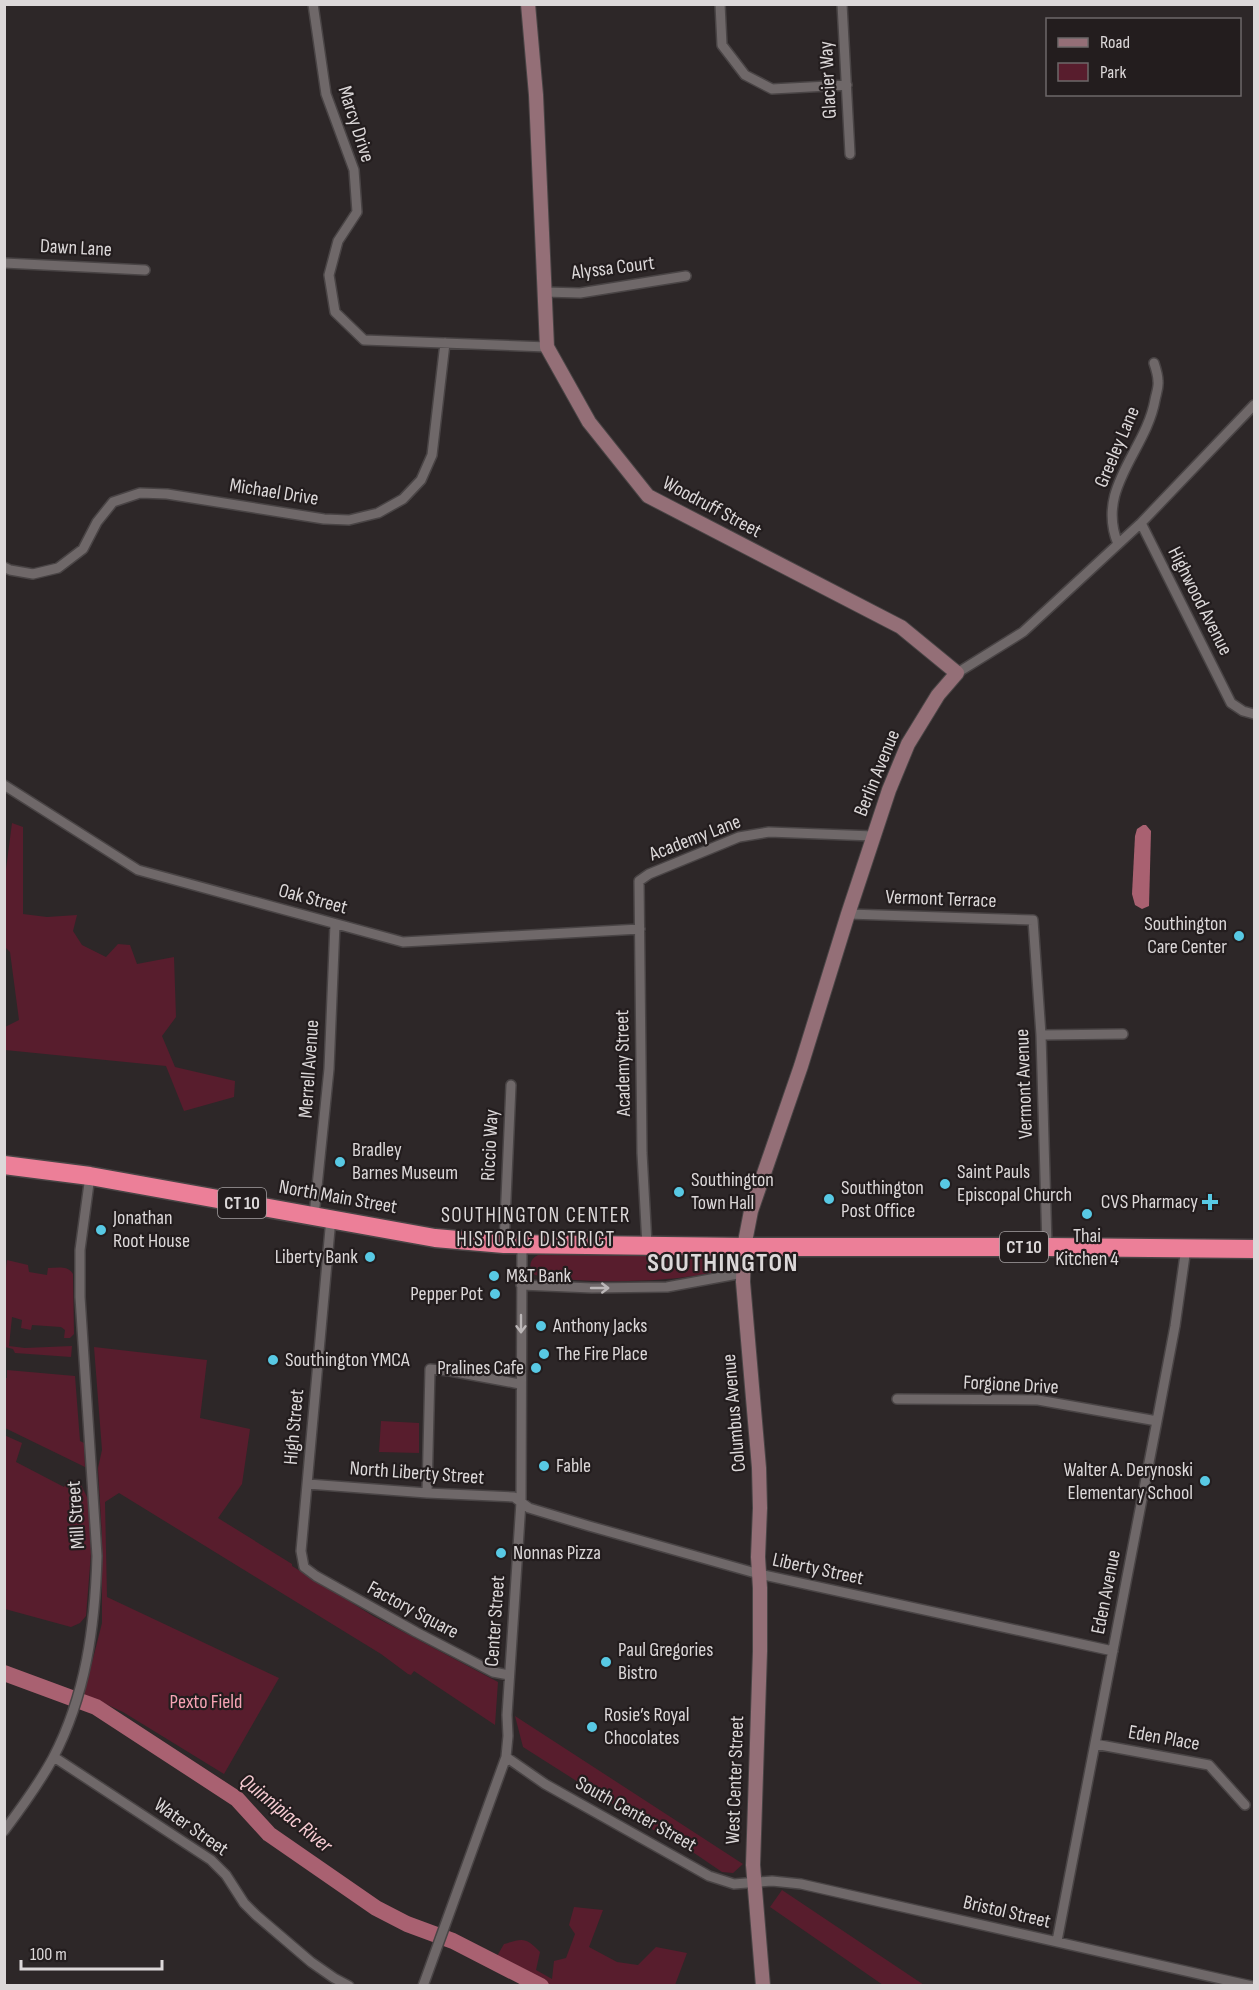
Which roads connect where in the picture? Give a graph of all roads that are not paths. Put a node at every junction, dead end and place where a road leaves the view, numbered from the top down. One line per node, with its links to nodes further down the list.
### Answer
1 (313, 4): 11 (street, Marcy Drive)
2 (528, 4): 10 (street, Woodruff Street)
3 (720, 4): 5 (street)
4 (842, 4): 5 (street, Glacier Way)
5 (847, 85): 6 (street, Glacier Way)
6 (850, 154)
7 (4, 263): 8 (street, Dawn Lane)
8 (146, 270)
9 (686, 276): 10 (street, Alyssa Court)
10 (545, 291): 12 (street, Woodruff Street)
11 (445, 344): 12 (street, Marcy Drive); 17 (street, Michael Drive)
12 (548, 347): 18 (street, Woodruff Street)
13 (1154, 363): 16 (street, Greeley Lane)
14 (1254, 405): 15 (street, Berlin Avenue)
15 (1141, 523): 16 (street, Berlin Avenue); 19 (street, Highwood Avenue)
16 (1119, 544): 18 (street, Berlin Avenue)
17 (4, 567)
18 (957, 673): 21 (street, Berlin Avenue)
19 (1254, 714)
20 (4, 785): 25 (street, Oak Street)
21 (873, 836): 22 (street, Academy Lane); 23 (street, Berlin Avenue)
22 (639, 881): 26 (street, Academy Street)
23 (848, 914): 24 (street, Vermont Terrace); 36 (street, Berlin Avenue)
24 (1034, 920): 28 (street, Vermont Avenue)
25 (335, 924): 26 (street, Oak Street); 32 (street, Merrell Avenue)
26 (640, 928): 34 (street, Academy Street)
27 (1122, 1034): 28 (street)
28 (1041, 1035): 35 (street, Vermont Avenue)
29 (511, 1085): 33 (street, Riccio Way)
30 (4, 1165): 31 (highway, North Main Street / CT 10)
31 (90, 1176): 32 (highway, North Main Street / CT 10); 52 (street, Mill Street)
32 (323, 1217): 33 (highway, North Main Street / CT 10); 44 (street, High Street)
33 (513, 1244): 34 (highway, CT 10); 40 (street, Center Street)
34 (647, 1245): 36 (highway, CT 10)
35 (1047, 1246): 36 (highway, CT 10); 37 (highway, CT 10)
36 (744, 1247): 39 (street, Columbus Avenue)
37 (1186, 1248): 38 (highway, CT 10); 43 (street, Eden Avenue)
38 (1254, 1249)
39 (742, 1273): 40 (street, one-way to 39); 48 (street, Columbus Avenue)
40 (521, 1285): 41 (street, Center Street, one-way to 41)
41 (520, 1384): 45 (street); 46 (street, Center Street)
42 (897, 1399): 43 (street, Forgione Drive)
43 (1157, 1421): 49 (street, Eden Avenue)
44 (308, 1484): 45 (street, North Liberty Street); 47 (street, High Street)
45 (427, 1493): 46 (street, North Liberty Street)
46 (521, 1502): 48 (street, Liberty Street); 50 (street, Center Street)
47 (304, 1567): 50 (street, Factory Square)
48 (759, 1574): 49 (street, Liberty Street); 56 (street, West Center Street)
49 (1113, 1651): 51 (street, Eden Avenue)
50 (509, 1675): 53 (street, Center Street)
51 (1095, 1744): 54 (street, Eden Place); 57 (street, Eden Avenue)
52 (54, 1757): 55 (street, Mill Street); 59 (street, Water Street)
53 (507, 1757): 56 (street, South Center Street); 61 (street, Center Street)
54 (1245, 1805)
55 (4, 1831)
56 (754, 1882): 57 (street, Bristol Street); 62 (street, West Center Street)
57 (1057, 1941): 58 (street, Bristol Street)
58 (1215, 1981): 63 (street, Bristol Street)
59 (334, 1982): 60 (street, Water Street)
60 (350, 1986)
61 (423, 1986)
62 (763, 1986)
63 (1252, 1986)

